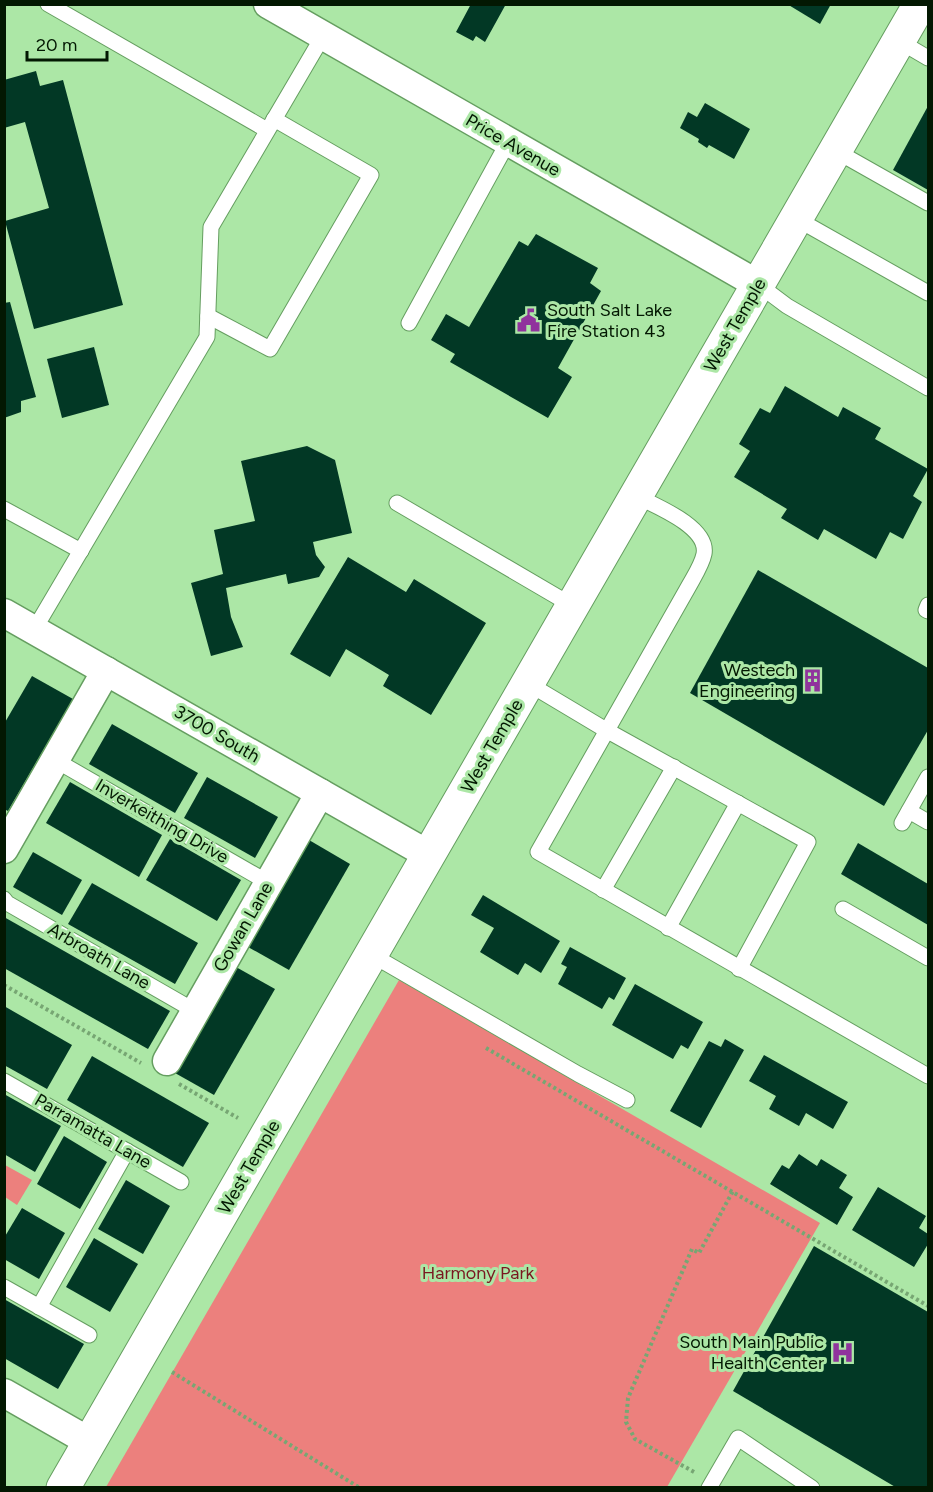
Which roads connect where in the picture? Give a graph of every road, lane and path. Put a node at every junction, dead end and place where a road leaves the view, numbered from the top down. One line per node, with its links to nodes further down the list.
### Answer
1 (48, 4): 7 (lane)
2 (268, 4): 4 (street, Price Avenue)
3 (920, 5): 5 (street, West Temple)
4 (323, 36): 7 (lane); 8 (street, Price Avenue)
5 (899, 41): 6 (lane); 9 (street, West Temple)
6 (928, 58)
7 (270, 125): 14 (lane); 14 (lane)
8 (508, 142): 12 (street, Price Avenue); 15 (lane)
9 (836, 151): 10 (lane); 11 (street, West Temple)
10 (928, 203)
11 (797, 219): 12 (street, West Temple); 13 (lane)
12 (759, 285): 16 (lane); 17 (street, West Temple)
13 (928, 293)
14 (208, 316): 20 (lane)
15 (409, 323)
16 (928, 388)
17 (636, 496): 22 (street, West Temple); 28 (lane)
18 (397, 503): 22 (lane)
19 (4, 508): 20 (lane)
20 (81, 551): 25 (lane)
21 (928, 605): 23 (lane)
22 (573, 606): 27 (street, West Temple)
23 (928, 611)
24 (4, 613): 25 (street, 3700 South)
25 (34, 630): 26 (street, 3700 South)
26 (106, 671): 29 (street); 32 (street, 3700 South)
27 (529, 684): 28 (lane); 36 (street, West Temple)
28 (606, 730): 30 (lane); 38 (lane)
29 (56, 760): 35 (street); 37 (lane, Inverkeithing Drive)
30 (674, 767): 33 (lane); 38 (lane)
31 (928, 777): 34 (lane)
32 (320, 793): 36 (street, 3700 South); 37 (street, Gowan Lane)
33 (738, 803): 41 (lane); 44 (lane)
34 (928, 822)
35 (4, 849)
36 (429, 855): 42 (street, West Temple)
37 (269, 883): 46 (street, Gowan Lane)
38 (603, 890): 41 (lane)
39 (4, 899): 46 (lane, Arbroath Lane)
40 (843, 909): 43 (lane)
41 (668, 928): 44 (lane)
42 (372, 955): 51 (lane); 62 (street, West Temple)
43 (928, 958)
44 (739, 969): 49 (lane)
45 (4, 985): 48 (path)
46 (195, 1011): 48 (street, Gowan Lane)
47 (480, 1044): 55 (path)
48 (164, 1070): 52 (path)
49 (928, 1076)
50 (4, 1081): 53 (lane, Parramatta Lane)
51 (627, 1100)
52 (238, 1118)
53 (127, 1151): 54 (lane, Parramatta Lane); 58 (lane)
54 (181, 1182)
55 (733, 1191): 57 (path); 63 (path)
56 (4, 1287): 58 (lane)
57 (928, 1306)
58 (39, 1307): 59 (lane)
59 (89, 1335)
60 (172, 1372): 65 (path)
61 (4, 1393): 62 (street)
62 (90, 1442): 64 (street, West Temple)
63 (675, 1461)
64 (63, 1488)
65 (360, 1488)
66 (709, 1488): 67 (lane)
67 (812, 1488)

